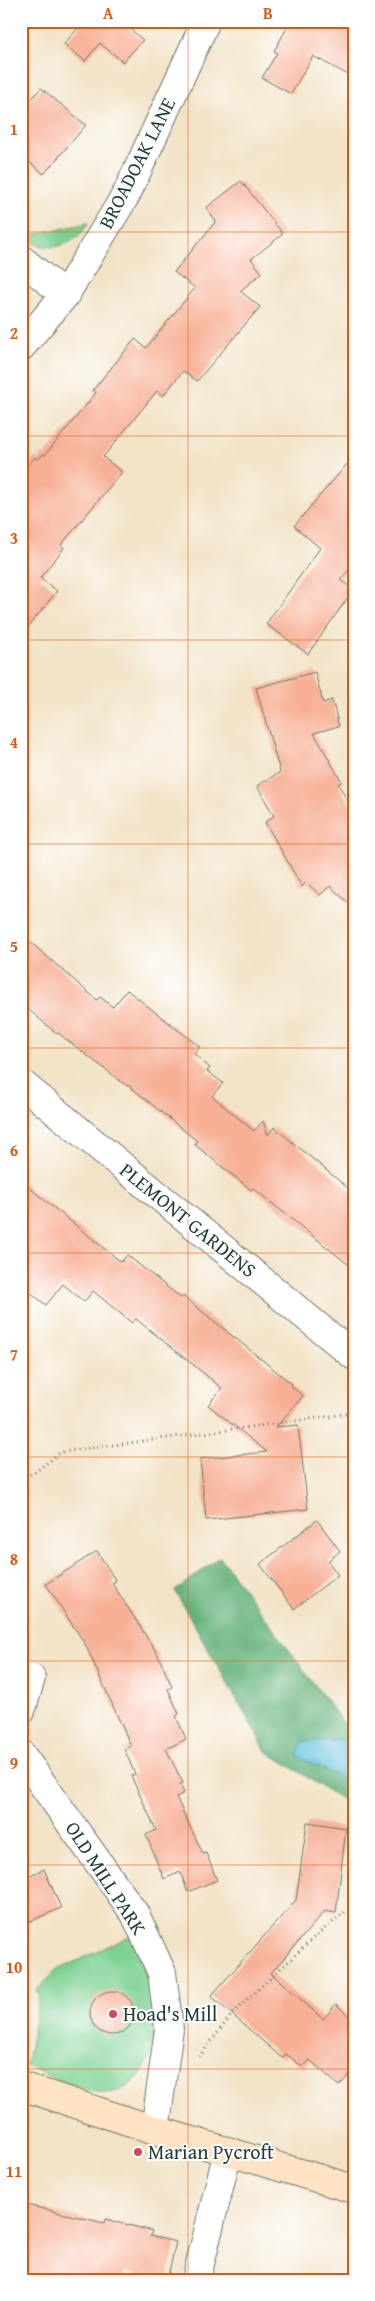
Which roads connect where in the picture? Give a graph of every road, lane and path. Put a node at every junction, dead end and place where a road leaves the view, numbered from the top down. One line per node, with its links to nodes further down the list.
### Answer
1 (206, 21): 3 (street, BROADOAK LANE)
2 (21, 259): 3 (street)
3 (65, 295): 4 (street, BROADOAK LANE)
4 (21, 346)
5 (21, 1083): 6 (street, PLEMONT GARDENS)
6 (354, 1356)
7 (354, 1413): 8 (path)
8 (21, 1479)
9 (31, 1678): 10 (street)
10 (21, 1711)
11 (21, 1754): 15 (street, OLD MILL PARK)
12 (354, 1905): 13 (path)
13 (198, 2057)
14 (21, 2086): 15 (street)
15 (155, 2130): 16 (street)
16 (228, 2151): 17 (street); 18 (street)
17 (354, 2189)
18 (196, 2280)

